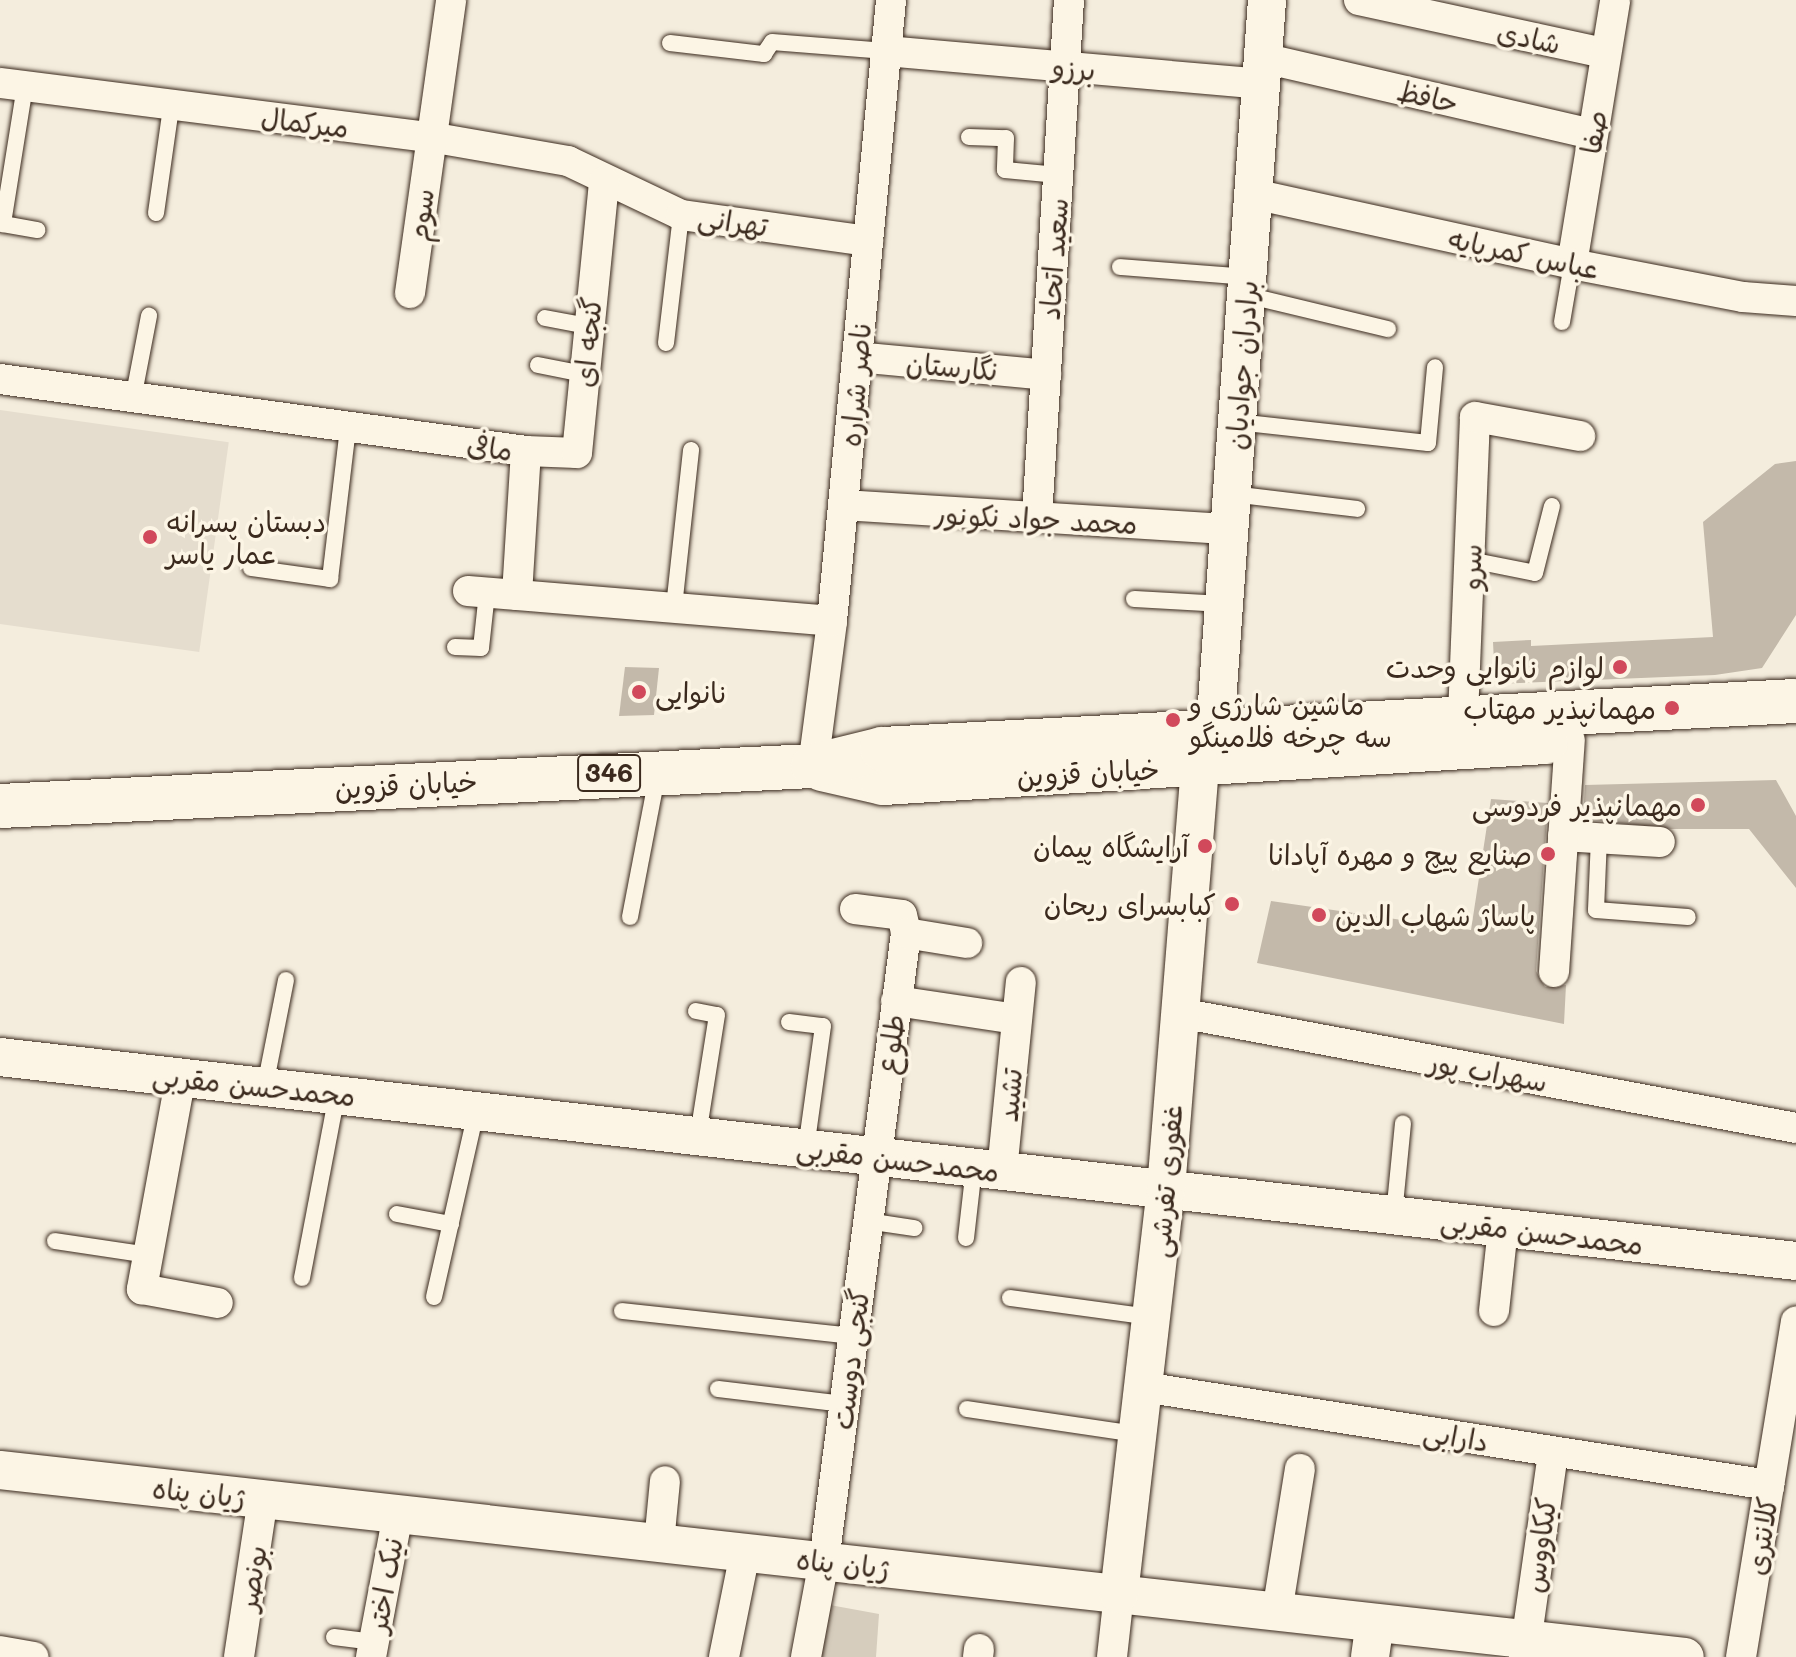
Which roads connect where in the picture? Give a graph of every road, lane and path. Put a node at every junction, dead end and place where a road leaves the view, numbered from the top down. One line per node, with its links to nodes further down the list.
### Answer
1 (451, 0): 15 (street, سوم)
2 (891, 0): 8 (street, ناصر شراره)
3 (1069, 0): 10 (street, سعید اتحاد)
4 (1267, 0): 11 (street, برادران جوادیان)
5 (1359, 0): 9 (street, شادی)
6 (1615, 0): 9 (street, صفا)
7 (670, 43): 8 (lane)
8 (886, 51): 10 (street, برزو); 23 (street, ناصر شراره)
9 (1604, 53): 14 (street, صفا)
10 (1065, 67): 11 (street, برزو); 17 (street, سعید اتحاد)
11 (1262, 71): 14 (street, حافظ); 19 (street, برادران جوادیان)
12 (12, 84): 13 (street, میرکمال); 22 (lane)
13 (171, 107): 15 (street, میرکمال); 20 (lane)
14 (1592, 134): 24 (street, صفا)
15 (430, 137): 18 (street, میرکمال); 27 (street, سوم)
16 (969, 137): 17 (lane)
17 (1058, 175): 39 (street, سعید اتحاد)
18 (604, 181): 21 (street, تهرانی); 32 (street, گنجه ای)
19 (1254, 194): 24 (street, عباس کمرپایه); 26 (street, برادران جوادیان)
20 (156, 213)
21 (681, 215): 23 (street, تهرانی); 34 (lane)
22 (37, 230)
23 (868, 241): 35 (street, ناصر شراره)
24 (1572, 264): 28 (street, عباس کمرپایه); 31 (lane)
25 (1120, 267): 26 (lane)
26 (1247, 286): 33 (lane); 42 (street, برادران جوادیان)
27 (410, 293)
28 (1796, 301)
29 (149, 316): 41 (lane)
30 (545, 318): 32 (lane)
31 (1562, 322)
32 (588, 326): 38 (street, گنجه ای)
33 (1388, 329)
34 (666, 343)
35 (857, 357): 39 (street, نگارستان); 47 (street, ناصر شراره)
36 (538, 365): 38 (lane)
37 (1435, 367): 42 (lane)
38 (584, 374): 46 (street, گنجه ای)
39 (1046, 375): 51 (street, سعید اتحاد)
40 (0, 379): 41 (street, مافی)
41 (133, 399): 43 (street, مافی)
42 (1237, 422): 50 (street, برادران جوادیان)
43 (348, 428): 46 (street, مافی); 53 (lane)
44 (1580, 436): 52 (street, سرو)
45 (691, 450): 57 (lane)
46 (526, 451): 54 (street, مافی)
47 (843, 505): 51 (street, محمد جواد نکونور); 58 (street, ناصر شراره)
48 (1552, 506): 52 (lane)
49 (1357, 509): 50 (lane)
50 (1231, 512): 51 (street, محمد جواد نکونور); 56 (street, برادران جوادیان)
51 (1037, 517)
52 (1470, 560): 61 (street, سرو)
53 (251, 568)
54 (490, 593): 57 (street); 59 (lane)
55 (1134, 599): 56 (lane)
56 (1224, 604): 64 (street, برادران جوادیان)
57 (674, 607): 58 (street)
58 (832, 621): 65 (street, ناصر شراره)
59 (455, 647)
60 (1796, 701): 61 (main road, خیابان قزوین / 346)
61 (1463, 716): 64 (main road, خیابان قزوین / 346)
62 (1796, 729): 63 (main road, خیابان قزوین / 346)
63 (1570, 740): 64 (main road, خیابان قزوین / 346); 68 (street)
64 (1208, 749): 65 (main road, خیابان قزوین / 346); 81 (street, غفوری تفرشی)
65 (813, 766): 66 (main road, خیابان قزوین / 346)
66 (658, 771): 67 (main road, خیابان قزوین / 346); 72 (lane)
67 (0, 806)
68 (1563, 836): 69 (street); 76 (street)
69 (1599, 838): 70 (street); 73 (lane)
70 (1660, 842)
71 (855, 909): 74 (street)
72 (630, 917)
73 (1688, 917)
74 (906, 933): 75 (street); 79 (street, طلوع)
75 (967, 943)
76 (1554, 972)
77 (286, 980): 86 (lane)
78 (1021, 982): 82 (street, تشید)
79 (896, 1001): 82 (street); 93 (street, طلوع)
80 (696, 1011): 91 (lane)
81 (1180, 1013): 90 (street, سهراب پور); 95 (street, غفوری تفرشی)
82 (1016, 1019): 94 (street, تشید)
83 (789, 1022): 92 (lane)
84 (0, 1057): 85 (street, محمدحسن مقربی)
85 (181, 1076): 86 (street, محمدحسن مقربی); 104 (street)
86 (265, 1086): 87 (street, محمدحسن مقربی)
87 (337, 1094): 88 (street, محمدحسن مقربی); 106 (lane)
88 (476, 1110): 91 (street, محمدحسن مقربی); 99 (lane)
89 (1403, 1123): 97 (lane)
90 (1796, 1128)
91 (698, 1135): 92 (street, محمدحسن مقربی)
92 (806, 1148): 93 (street, محمدحسن مقربی)
93 (875, 1156): 94 (street, محمدحسن مقربی); 98 (street, گنجی دوست)
94 (988, 1169): 95 (street, محمدحسن مقربی); 102 (lane)
95 (1166, 1189): 97 (street, محمدحسن مقربی); 112 (street, غفوری تفرشی)
96 (397, 1214): 99 (lane)
97 (1394, 1215): 101 (street, محمدحسن مقربی)
98 (867, 1221): 100 (lane); 114 (street, گنجی دوست)
99 (451, 1224): 107 (lane)
100 (914, 1228)
101 (1503, 1228): 105 (street, محمدحسن مقربی); 111 (street)
102 (966, 1238)
103 (55, 1241): 104 (lane)
104 (149, 1255): 109 (street)
105 (1796, 1261)
106 (302, 1278)
107 (434, 1297)
108 (1010, 1298): 112 (lane)
109 (218, 1303)
110 (622, 1311): 114 (lane)
111 (1494, 1311)
112 (1151, 1317): 115 (street, غفوری تفرشی)
113 (1796, 1321): 124 (street, کلانتری)
114 (852, 1336): 117 (street, گنجی دوست)
115 (1143, 1387): 119 (street, غفوری تفرشی); 120 (street, دارابی)
116 (718, 1389): 117 (lane)
117 (844, 1404): 129 (street, گنجی دوست)
118 (967, 1409): 119 (lane)
119 (1137, 1434): 130 (street, غفوری تفرشی)
120 (1553, 1452): 124 (street, دارابی); 134 (street, کیکاووس)
121 (1300, 1469): 131 (street)
122 (0, 1470): 125 (street, ژیان پناه)
123 (665, 1481): 127 (street)
124 (1769, 1485): 143 (street, کلانتری)
125 (263, 1499): 126 (street, ژیان پناه); 138 (street, بونصر)
126 (398, 1514): 127 (street, ژیان پناه); 135 (street, نیک اختر)
127 (659, 1543): 128 (street, ژیان پناه)
128 (745, 1553): 129 (street, ژیان پناه); 139 (street)
129 (824, 1561): 130 (street, ژیان پناه); 140 (street, گنجی دوست)
130 (1119, 1594): 131 (street, ژیان پناه); 141 (street)
131 (1277, 1612): 133 (street, ژیان پناه)
132 (334, 1637): 135 (lane)
133 (1373, 1640): 134 (street, ژیان پناه)
134 (1525, 1648): 142 (street, ژیان پناه)
135 (372, 1650)
136 (0, 1651): 137 (street)
137 (33, 1657)
138 (239, 1657)
139 (724, 1657)
140 (806, 1657)
141 (1112, 1657)
142 (1685, 1657)
143 (1741, 1657)

